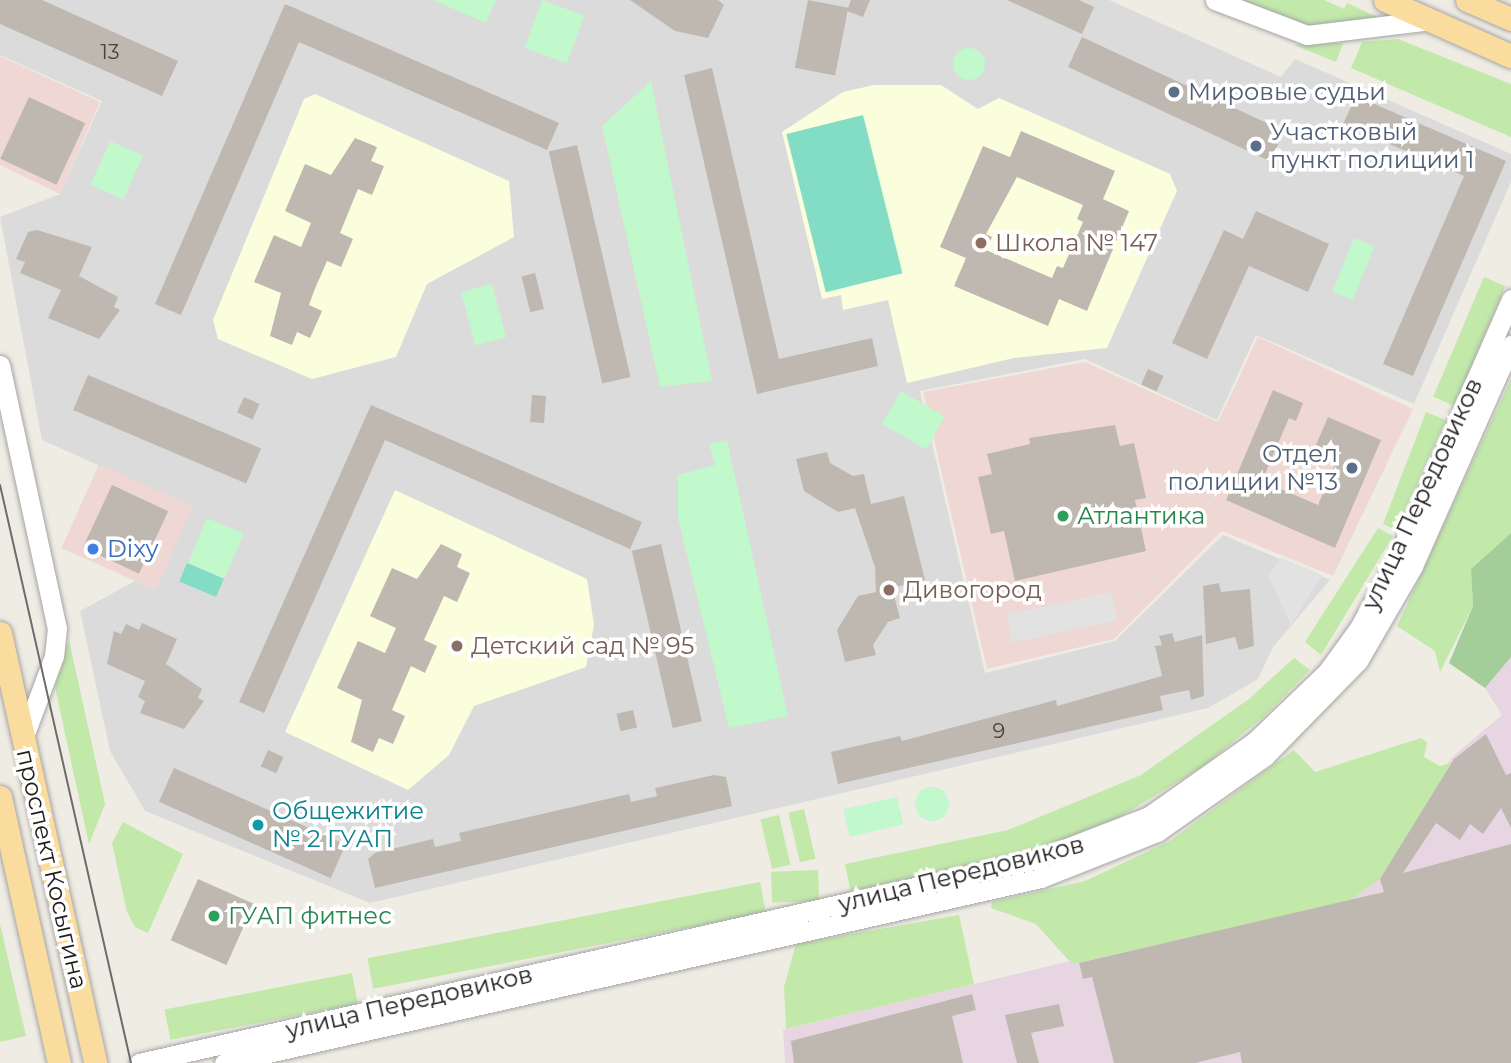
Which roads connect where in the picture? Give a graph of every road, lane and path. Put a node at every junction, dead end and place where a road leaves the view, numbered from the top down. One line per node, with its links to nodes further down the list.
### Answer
1 (1215, 0): 5 (street)
2 (1385, 0): 5 (main road)
3 (1467, 0): 4 (main road)
4 (1511, 19)
5 (1431, 20): 6 (main road)
6 (1511, 56)
7 (1511, 299): 15 (street, улица Передовиков)
8 (1511, 345): 16 (street, улица Передовиков)
9 (0, 365): 11 (street)
10 (0, 633): 11 (main road, проспект Косыгина)
11 (23, 739): 14 (main road, проспект Косыгина)
12 (0, 797): 13 (main road, проспект Косыгина)
13 (59, 1063)
14 (95, 1063)
15 (139, 1063)
16 (224, 1063)

